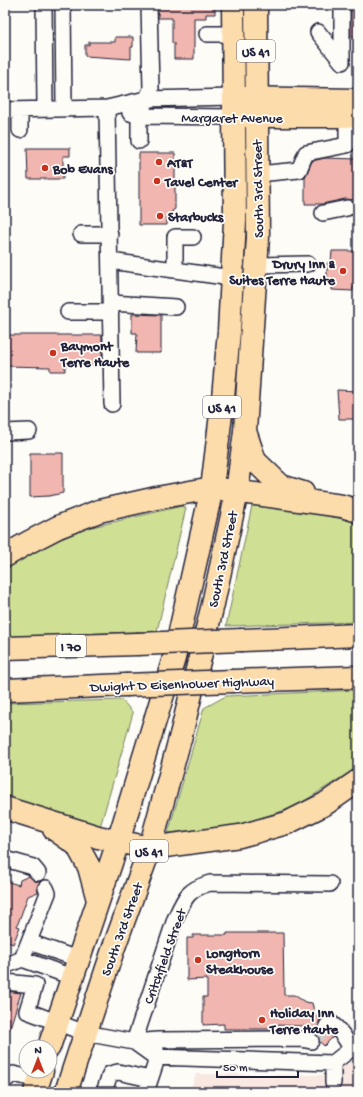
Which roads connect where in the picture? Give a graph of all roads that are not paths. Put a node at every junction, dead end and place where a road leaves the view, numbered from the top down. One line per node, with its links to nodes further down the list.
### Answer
1 (44, 5): 16 (street)
2 (63, 5): 14 (street)
3 (149, 5): 10 (street)
4 (233, 5): 9 (highway, South 3rd Street / US 41)
5 (256, 5): 13 (highway, South 3rd Street / US 41)
6 (342, 5): 7 (street)
7 (318, 32)
8 (207, 34): 9 (street)
9 (233, 34): 12 (highway, South 3rd Street / US 41)
10 (146, 99): 12 (street, Margaret Avenue); 15 (street, Margaret Avenue); 18 (street)
11 (358, 99): 13 (main road, Margaret Avenue)
12 (234, 107): 13 (main road, Margaret Avenue); 18 (street, Margaret Avenue); 32 (highway, South 3rd Street / US 41)
13 (256, 107): 19 (main road, Margaret Avenue); 22 (highway, South 3rd Street / US 41)
14 (64, 108): 15 (street, Margaret Avenue); 16 (street, Margaret Avenue)
15 (108, 108): 18 (street, Margaret Avenue); 26 (street)
16 (45, 109): 17 (street, Margaret Avenue)
17 (12, 110): 20 (street)
18 (139, 116): 21 (street)
19 (353, 116): 22 (street)
20 (20, 130)
21 (139, 141)
22 (258, 174): 30 (highway, South 3rd Street / US 41)
23 (347, 208): 24 (street)
24 (323, 214)
25 (81, 234): 26 (street)
26 (110, 234): 28 (street)
27 (193, 237): 31 (street)
28 (110, 261): 31 (street); 33 (street)
29 (308, 264): 30 (street)
30 (257, 265): 38 (highway, South 3rd Street / US 41)
31 (175, 270): 32 (street)
32 (232, 278): 40 (highway, South 3rd Street / US 41)
33 (111, 307): 34 (street); 35 (street); 36 (street)
34 (176, 307)
35 (68, 312)
36 (112, 404)
37 (29, 431): 39 (street)
38 (245, 431): 41 (highway, South 3rd Street / US 41); 42 (highway)
39 (5, 432)
40 (212, 488): 41 (highway); 43 (highway); 51 (highway, South 3rd Street / US 41)
41 (237, 492): 42 (highway); 52 (highway, South 3rd Street / US 41)
42 (350, 508)
43 (5, 556)
44 (358, 635): 45 (highway, I 70, bridge)
45 (5, 648)
46 (358, 676): 47 (highway, Dwight D Eisenhower Highway, bridge)
47 (5, 690)
48 (358, 781): 52 (highway)
49 (5, 808): 50 (highway)
50 (40, 820): 51 (highway); 57 (highway)
51 (118, 842): 52 (highway); 57 (highway, South 3rd Street / US 41)
52 (150, 848): 65 (highway, South 3rd Street / US 41)
53 (5, 860): 54 (street)
54 (38, 873)
55 (330, 884): 68 (street, Critchfield Street)
56 (46, 888): 58 (street)
57 (98, 900): 61 (highway, South 3rd Street / US 41)
58 (29, 942): 59 (street); 61 (street)
59 (22, 959): 60 (street); 61 (street)
60 (5, 966)
61 (75, 968): 63 (highway, South 3rd Street / US 41)
62 (5, 982): 63 (street)
63 (57, 1023): 65 (street); 66 (highway, South 3rd Street / US 41)
64 (327, 1026): 71 (street)
65 (85, 1033): 68 (street); 76 (highway, South 3rd Street / US 41)
66 (52, 1039)
67 (158, 1040): 68 (street); 69 (street); 70 (street)
68 (134, 1042): 69 (street)
69 (154, 1057): 70 (street); 75 (street)
70 (312, 1062): 71 (street)
71 (333, 1063): 74 (street)
72 (5, 1080): 73 (street)
73 (38, 1081)
74 (333, 1083)
75 (148, 1086): 77 (street)
76 (66, 1092)
77 (104, 1092)

